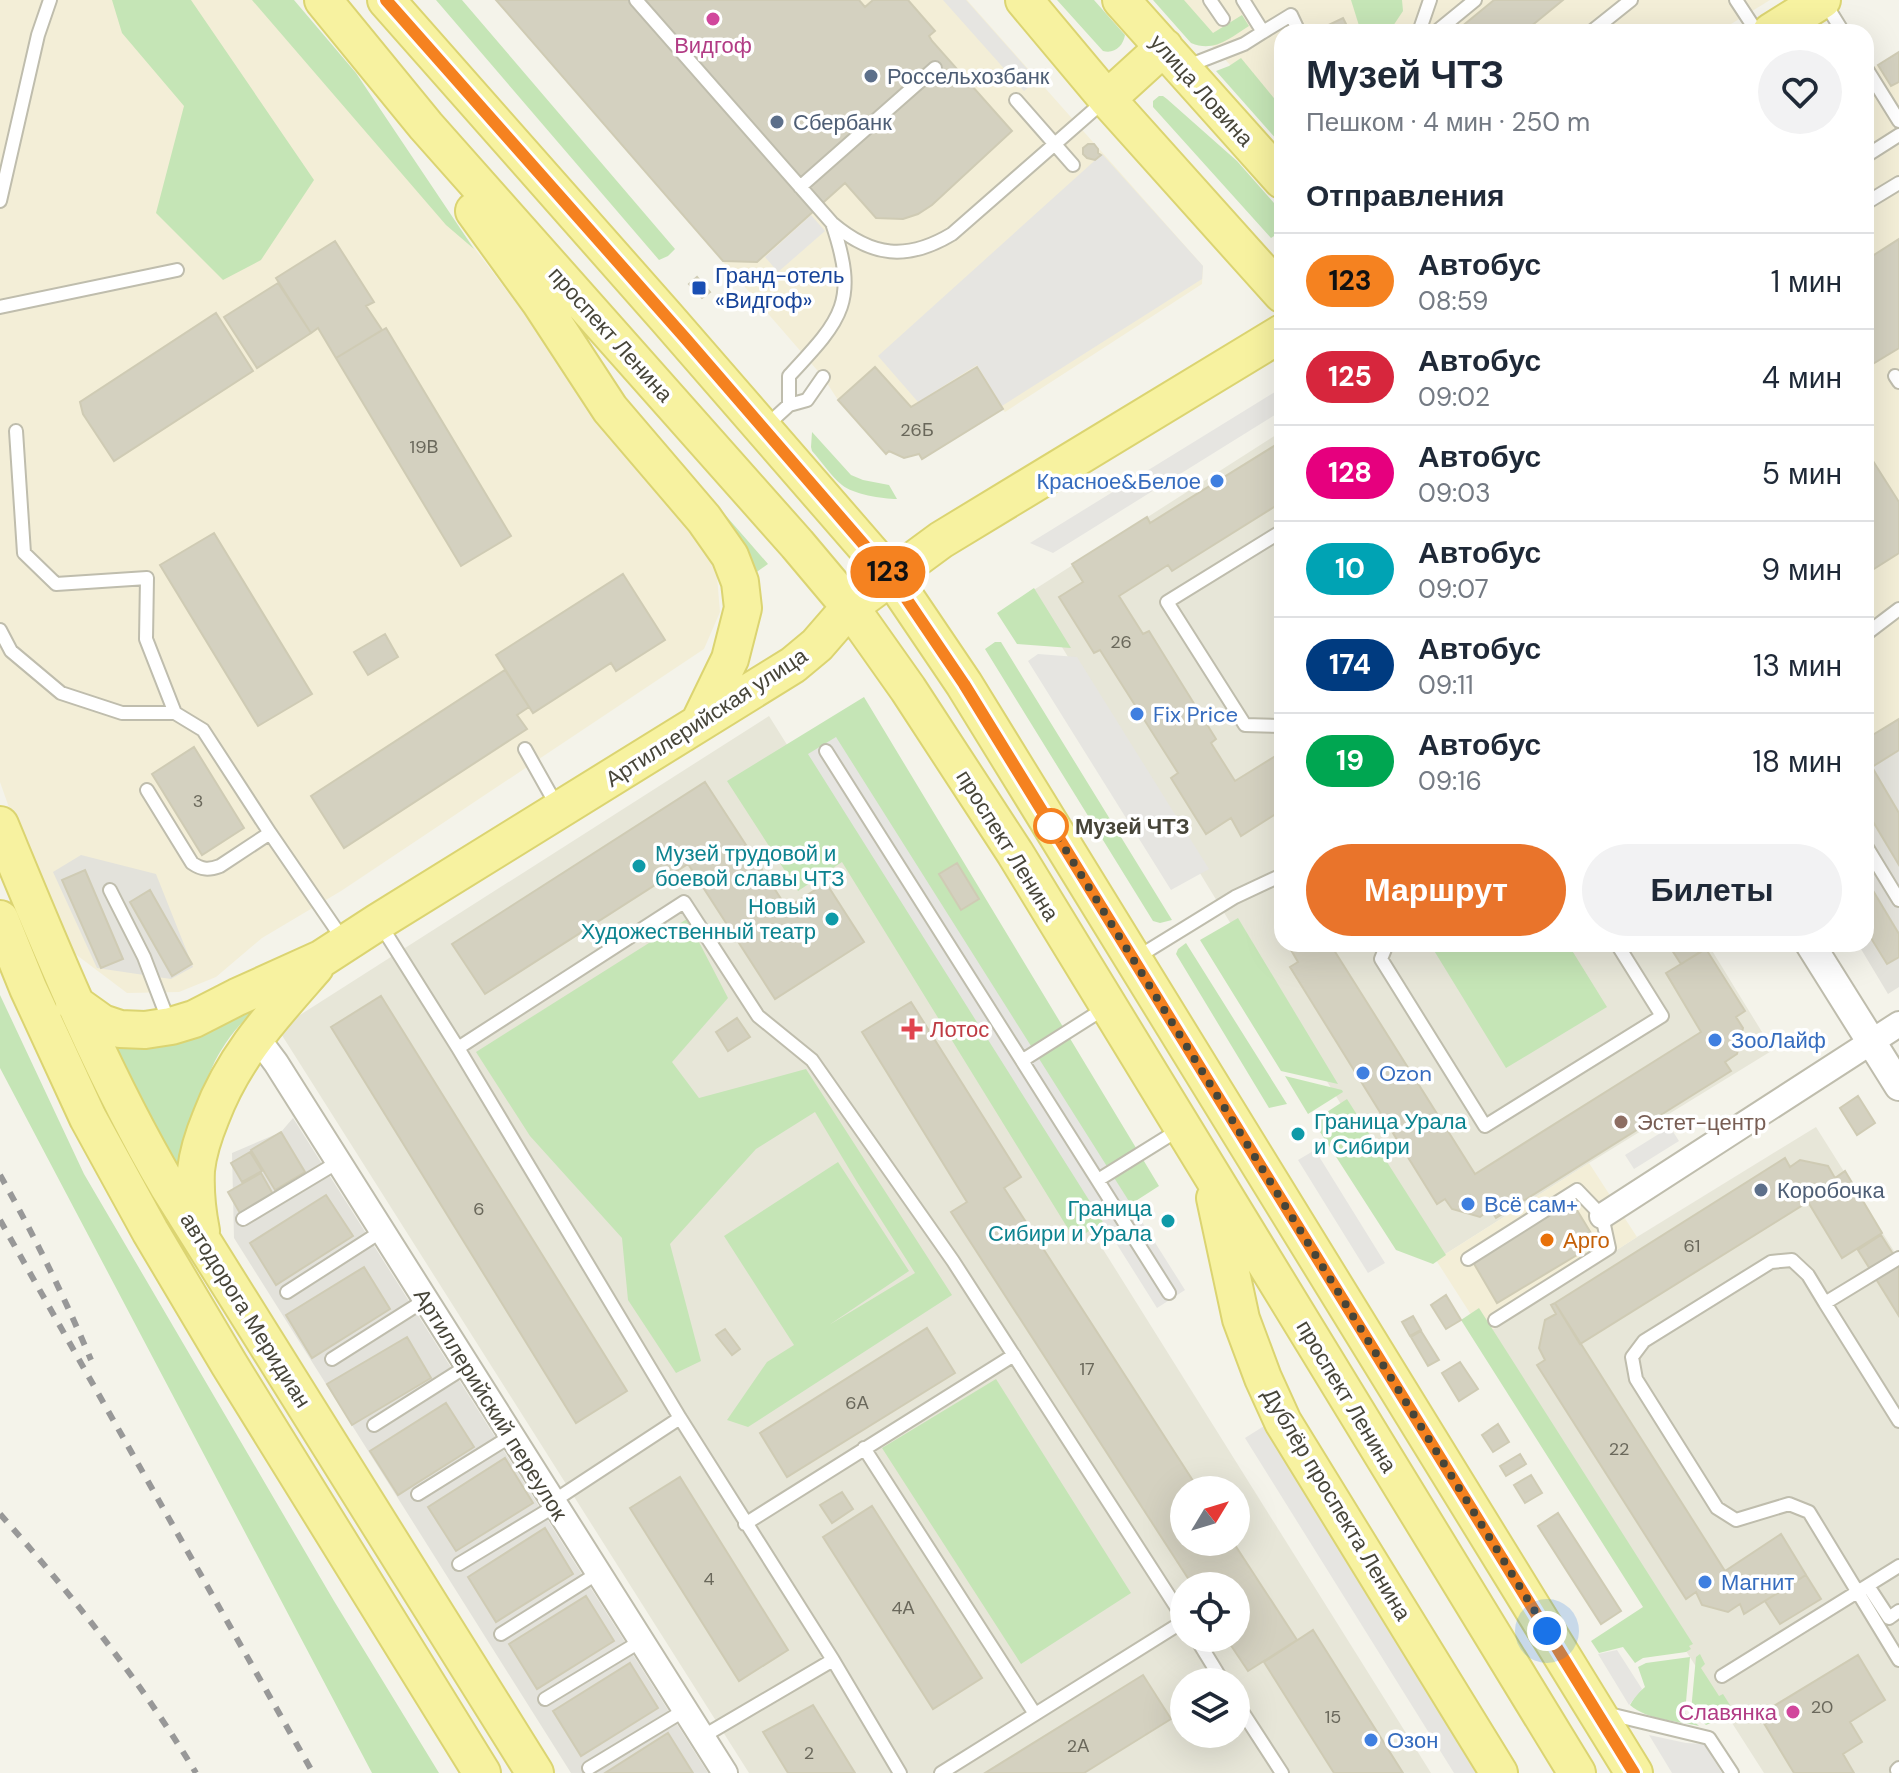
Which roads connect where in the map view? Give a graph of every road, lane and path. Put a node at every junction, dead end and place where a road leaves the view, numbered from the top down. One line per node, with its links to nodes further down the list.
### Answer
1 (50, 0): 40 (lane)
2 (323, 0): 31 (main road, проспект Ленина)
3 (636, 0): 38 (lane)
4 (1024, 0): 28 (main road)
5 (1121, 0): 25 (main road, улица Ловина)
6 (1210, 0): 14 (lane)
7 (1243, 0): 24 (lane)
8 (1430, 0): 17 (lane)
9 (1475, 0): 18 (lane)
10 (1631, 0): 19 (lane)
11 (1736, 0): 20 (lane)
12 (1823, 0): 21 (main road); 22 (lane)
13 (398, 9): 47 (main road, проспект Ленина)
14 (1223, 19)
15 (1276, 24): 16 (lane)
16 (1295, 24)
17 (1422, 24)
18 (1446, 24)
19 (1601, 24)
20 (1752, 24)
21 (1784, 24)
22 (1838, 24)
23 (1274, 25): 24 (lane)
24 (1263, 32): 25 (lane)
25 (1173, 58): 28 (main road); 35 (main road, улица Ловина)
26 (935, 68): 38 (lane)
27 (1874, 81): 30 (lane)
28 (1107, 99): 33 (lane); 43 (main road)
29 (1016, 100): 33 (lane)
30 (1899, 121)
31 (426, 126): 51 (main road, проспект Ленина); 56 (main road)
32 (1899, 135): 34 (lane)
33 (1055, 145): 36 (lane); 41 (lane)
34 (1874, 151)
35 (1274, 164)
36 (1073, 165)
37 (1899, 183): 39 (lane)
38 (800, 187): 41 (lane)
39 (1874, 198)
40 (0, 201)
41 (832, 223): 47 (lane)
42 (177, 270): 44 (lane)
43 (1274, 285)
44 (0, 307)
45 (1274, 338): 50 (main road, Артиллерийская улица)
46 (823, 377): 47 (lane)
47 (776, 417): 50 (main road, проспект Ленина)
48 (16, 431): 55 (lane)
49 (1274, 536): 57 (lane)
50 (891, 576): 51 (main road, Артиллерийская улица); 74 (main road, проспект Ленина)
51 (850, 607): 56 (main road, Артиллерийская улица); 76 (main road, проспект Ленина)
52 (1899, 609): 53 (lane)
53 (1874, 628)
54 (0, 630): 55 (lane)
55 (175, 713): 63 (lane)
56 (699, 723): 61 (main road, Артиллерийская улица)
57 (1274, 726)
58 (525, 749): 61 (lane)
59 (826, 751): 82 (lane)
60 (147, 790): 63 (lane)
61 (560, 810): 69 (main road, Артиллерийская улица)
62 (0, 825): 75 (main road, автодорога Меридиан)
63 (270, 833): 70 (lane)
64 (1874, 859): 67 (lane)
65 (1274, 879): 74 (lane)
66 (110, 890): 78 (lane)
67 (1899, 900)
68 (0, 919): 129 (main road, автодорога Меридиан)
69 (378, 922): 70 (main road, Артиллерийская улица); 81 (lane)
70 (334, 951): 78 (main road, Артиллерийская улица); 79 (main road, Артиллерийская улица)
71 (1384, 952): 72 (lane)
72 (1622, 952)
73 (1815, 952): 80 (street)
74 (1133, 960): 124 (main road, проспект Ленина)
75 (74, 1003): 78 (main road, Артиллерийская улица); 91 (main road, автодорога Меридиан)
76 (1108, 1007): 82 (lane); 84 (main road, проспект Ленина)
77 (1899, 1024): 80 (street)
78 (171, 1026)
79 (255, 1035): 85 (street, Артиллерийский переулок); 91 (main road, Артиллерийская улица)
80 (1871, 1041): 83 (street); 88 (street)
81 (458, 1048): 99 (lane); 102 (lane)
82 (1023, 1060): 87 (lane)
83 (1899, 1086)
84 (1183, 1128): 86 (main road, проспект Ленина); 87 (lane)
85 (338, 1162): 89 (lane); 90 (street, Артиллерийский переулок)
86 (1209, 1170): 135 (main road, Дублёр проспекта Ленина); 136 (main road, проспект Ленина)
87 (1098, 1180): 95 (lane)
88 (1602, 1216): 93 (lane); 98 (lane)
89 (243, 1219)
90 (382, 1231): 94 (lane); 96 (street, Артиллерийский переулок)
91 (202, 1241): 130 (main road, автодорога Меридиан)
92 (1899, 1258): 97 (lane)
93 (1468, 1259)
94 (287, 1292)
95 (1169, 1293)
96 (425, 1300): 100 (lane); 101 (street, Артиллерийский переулок)
97 (1825, 1303): 103 (lane); 113 (lane)
98 (1495, 1320)
99 (1014, 1355): 106 (lane); 114 (lane)
100 (332, 1359)
101 (467, 1366): 104 (lane); 105 (street, Артиллерийский переулок)
102 (680, 1418): 108 (lane); 109 (lane)
103 (1899, 1421)
104 (374, 1425)
105 (511, 1436): 107 (lane); 108 (street, Артиллерийский переулок)
106 (864, 1448): 109 (lane); 125 (lane)
107 (418, 1494)
108 (554, 1504): 110 (lane); 112 (street, Артиллерийский переулок)
109 (745, 1524): 119 (lane)
110 (459, 1564)
111 (1899, 1566): 113 (lane)
112 (598, 1573): 117 (lane); 118 (street, Артиллерийский переулок)
113 (1862, 1590): 115 (lane); 120 (lane); 121 (lane)
114 (1170, 1598)
115 (1899, 1611)
116 (1170, 1629): 125 (lane)
117 (501, 1634)
118 (641, 1641): 122 (lane); 123 (street, Артиллерийский переулок)
119 (833, 1660): 127 (lane); 132 (lane)
120 (1899, 1660)
121 (1722, 1676)
122 (545, 1699)
123 (685, 1710): 127 (street, Артиллерийский переулок); 128 (lane)
124 (1596, 1710): 137 (main road, проспект Ленина); 138 (lane)
125 (1035, 1714): 133 (lane)
126 (1250, 1724): 134 (lane)
127 (702, 1737): 131 (street, Артиллерийский переулок)
128 (589, 1768)
129 (482, 1773)
130 (535, 1773)
131 (725, 1773)
132 (900, 1773)
133 (941, 1773)
134 (1282, 1773)
135 (1499, 1773)
136 (1577, 1773)
137 (1634, 1773)
138 (1732, 1773)

